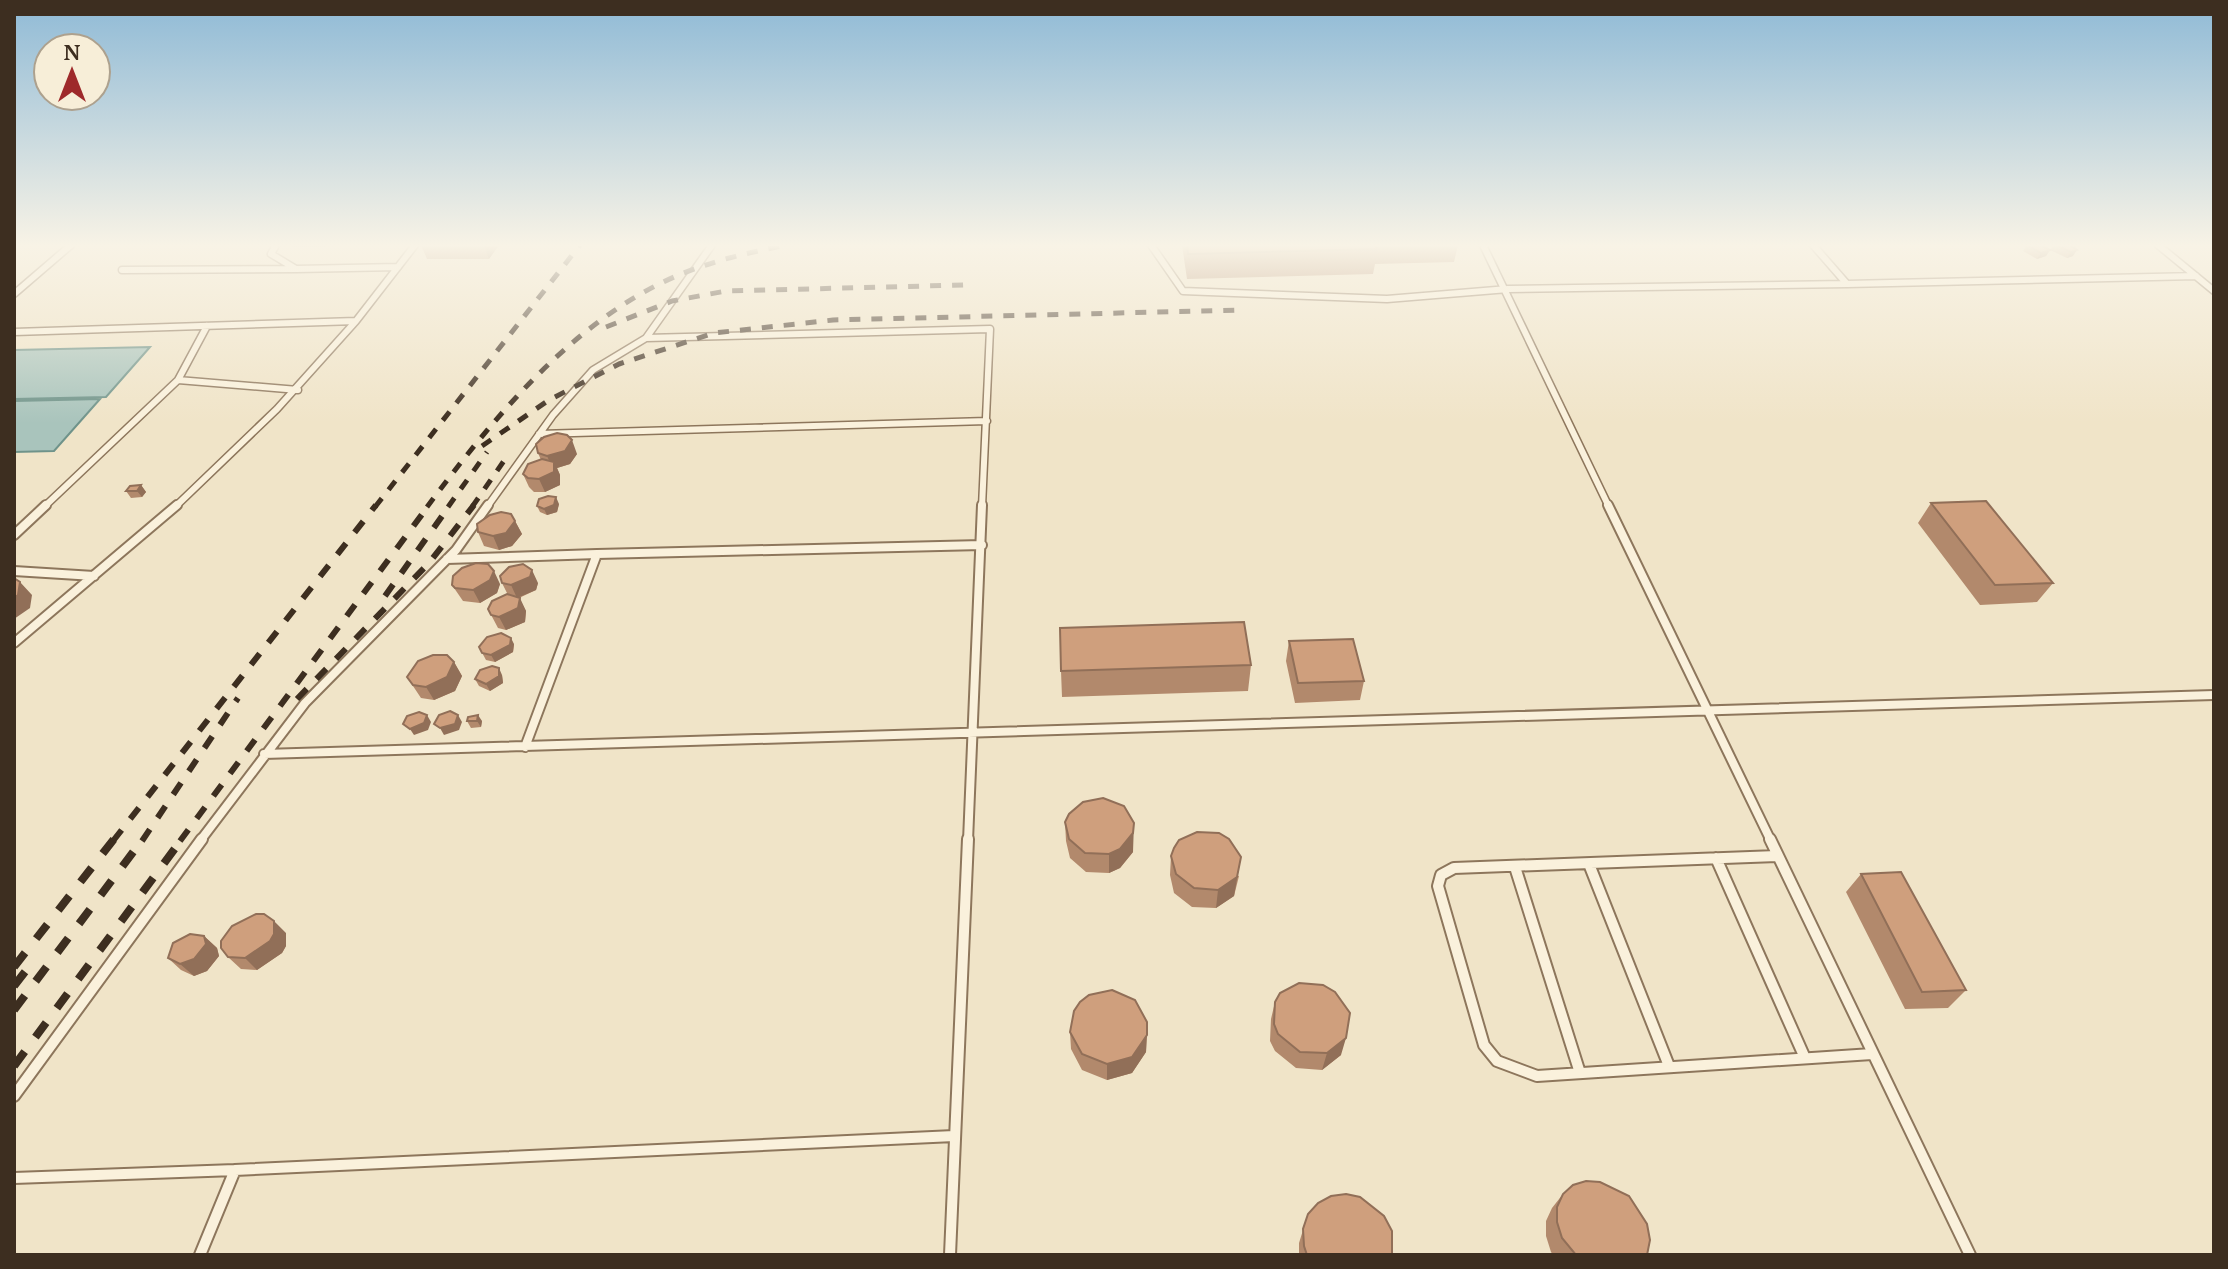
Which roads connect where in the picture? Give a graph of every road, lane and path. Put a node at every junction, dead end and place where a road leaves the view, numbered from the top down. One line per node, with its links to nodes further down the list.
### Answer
1 (369, 304): 4 (lane)
2 (670, 304): 7 (lane)
3 (1511, 304): 20 (lane)
4 (356, 321): 5 (lane); 9 (lane)
5 (207, 326): 6 (lane); 8 (lane)
6 (14, 332)
7 (646, 338): 10 (lane); 11 (lane)
8 (178, 380): 9 (lane); 12 (lane)
9 (298, 390): 17 (lane)
10 (987, 421): 11 (lane); 13 (lane)
11 (539, 434): 15 (lane)
12 (14, 535)
13 (982, 545): 14 (lane); 21 (lane)
14 (597, 554): 15 (lane); 22 (lane)
15 (447, 559): 23 (lane)
16 (14, 571): 17 (lane)
17 (95, 576): 18 (lane)
18 (14, 643)
19 (2214, 695): 20 (lane)
20 (1707, 711): 21 (lane); 24 (lane)
21 (972, 734): 22 (lane); 33 (lane)
22 (525, 747): 23 (lane)
23 (264, 754): 32 (lane)
24 (1777, 856): 25 (lane); 28 (lane)
25 (1716, 858): 26 (lane); 29 (lane)
26 (1589, 864): 27 (lane); 30 (lane)
27 (1515, 867): 31 (lane); 31 (lane)
28 (1872, 1054): 29 (lane); 38 (lane)
29 (1805, 1058): 30 (lane)
30 (1669, 1066): 31 (lane)
31 (1580, 1073)
32 (14, 1096)
33 (954, 1136): 34 (lane); 37 (lane)
34 (235, 1170): 35 (lane); 36 (lane)
35 (14, 1178)
36 (200, 1255)
37 (950, 1255)
38 (1970, 1255)

